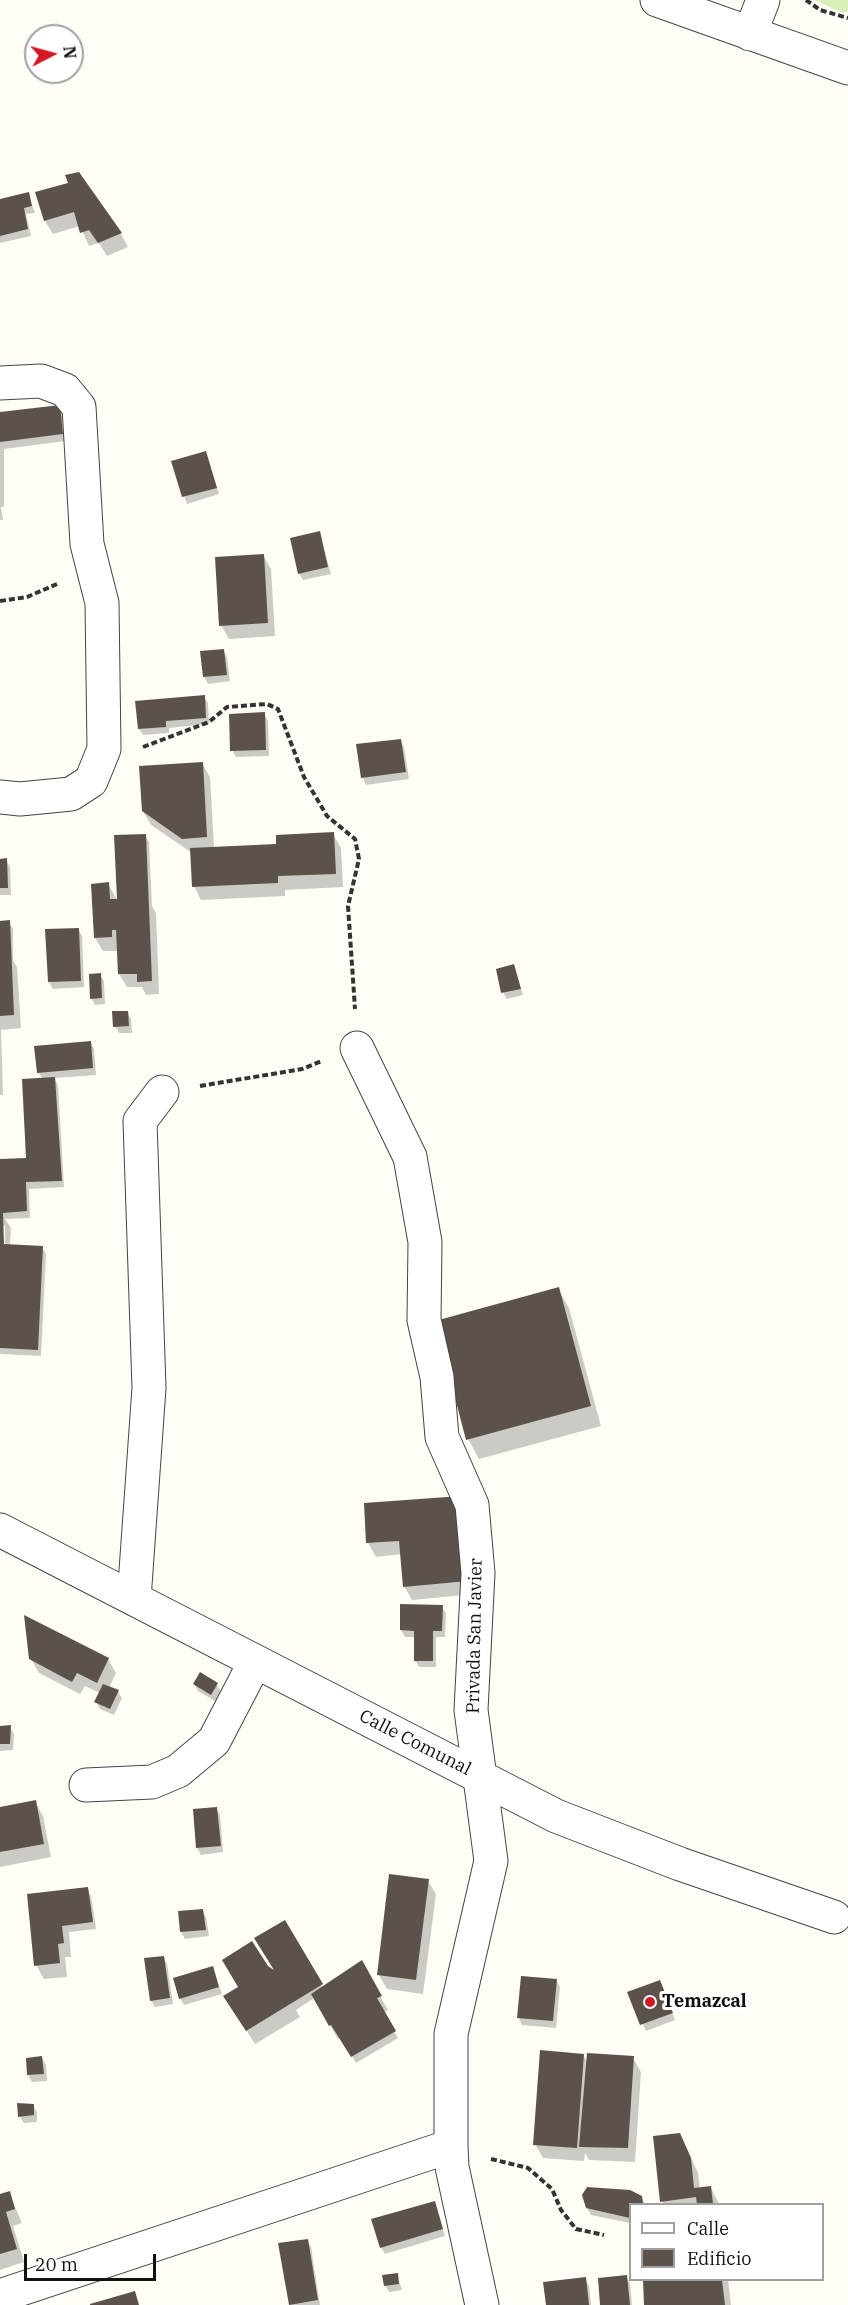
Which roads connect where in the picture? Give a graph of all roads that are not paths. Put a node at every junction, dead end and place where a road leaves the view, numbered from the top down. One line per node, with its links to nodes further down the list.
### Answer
1 (657, 0): 3 (street)
2 (763, 0): 3 (street)
3 (750, 33): 4 (street)
4 (848, 68)
5 (0, 383): 6 (street)
6 (0, 797)
7 (357, 1048): 12 (street, Privada San Javier)
8 (162, 1092): 10 (street)
9 (0, 1530): 10 (street, Calle Comunal)
10 (134, 1599): 11 (street, Calle Comunal)
11 (255, 1662): 12 (street, Calle Comunal); 13 (street)
12 (481, 1777): 14 (street); 15 (street, Calle Comunal)
13 (86, 1785)
14 (834, 1917)
15 (452, 2157): 16 (street); 17 (street, Calle Comunal)
16 (0, 2296)
17 (482, 2305)

